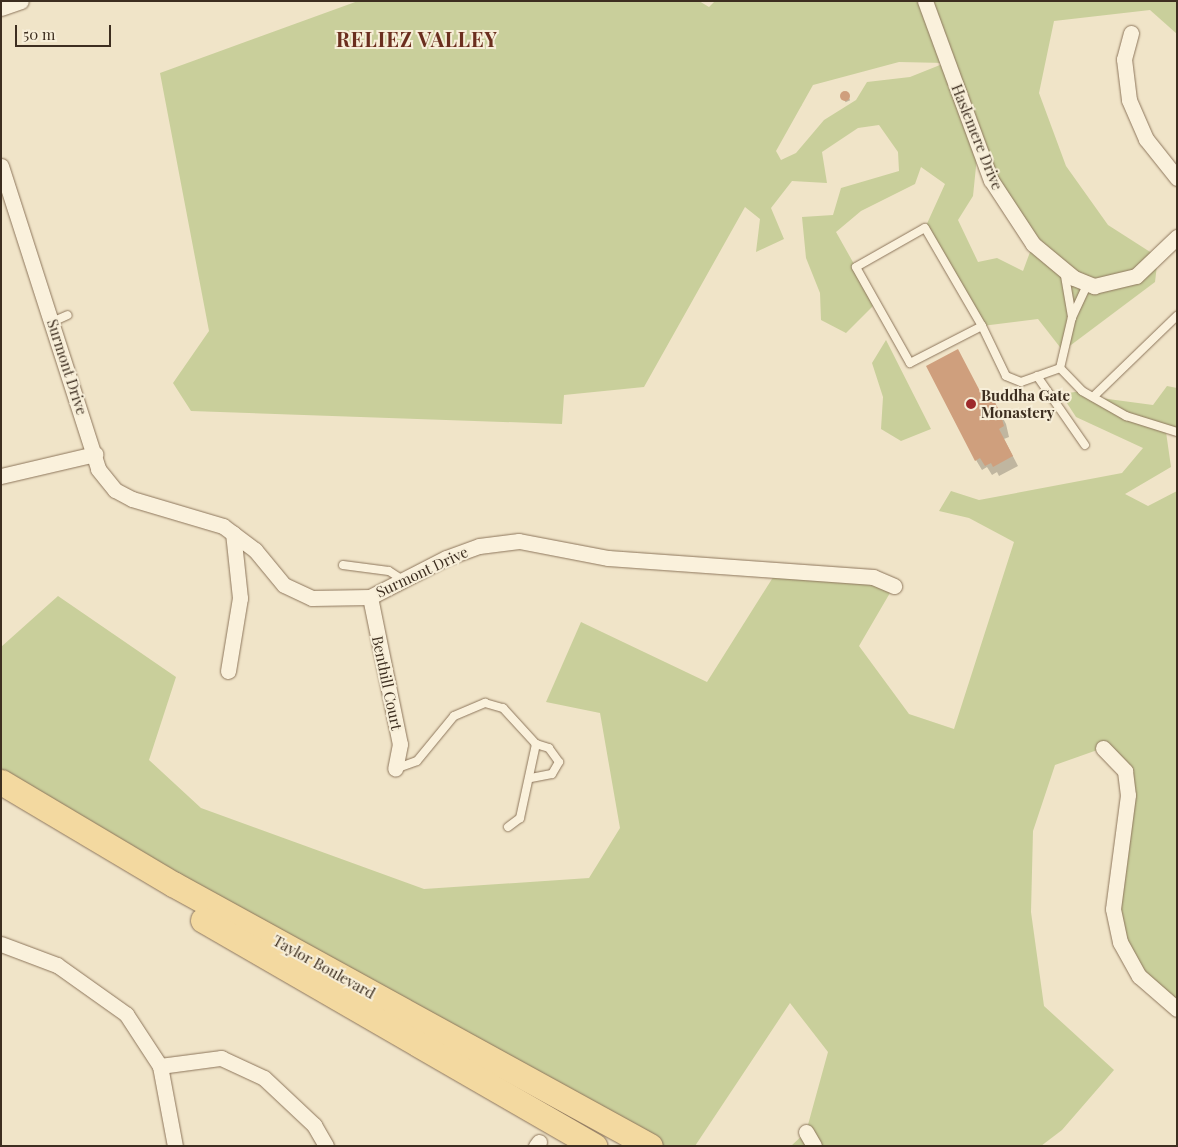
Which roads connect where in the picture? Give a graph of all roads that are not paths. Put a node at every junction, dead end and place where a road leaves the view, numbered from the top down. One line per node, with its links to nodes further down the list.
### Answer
1 (21, 1): 3 (street)
2 (925, 1): 8 (street, Haslemere Drive)
3 (1, 8)
4 (1131, 33): 6 (street)
5 (1, 166): 13 (street, Surmont Drive)
6 (1177, 178)
7 (1177, 237): 9 (street)
8 (1064, 269): 9 (street, Haslemere Drive); 12 (lane)
9 (1088, 284): 12 (lane)
10 (68, 315): 13 (lane)
11 (1177, 316): 17 (lane)
12 (1072, 317): 15 (lane)
13 (52, 322): 20 (street, Surmont Drive)
14 (982, 326): 14 (lane); 16 (lane)
15 (1060, 368): 16 (lane); 17 (lane)
16 (1037, 376): 19 (lane)
17 (1093, 397): 18 (lane)
18 (1177, 432)
19 (1085, 445)
20 (95, 454): 21 (street); 22 (street, Surmont Drive)
21 (1, 476)
22 (233, 533): 26 (street, Surmont Drive); 27 (street)
23 (343, 565): 24 (lane)
24 (403, 580): 25 (street, Surmont Drive); 26 (street, Surmont Drive)
25 (894, 586)
26 (370, 596): 30 (street, Benthill Court)
27 (228, 671)
28 (536, 744): 30 (lane); 31 (lane); 31 (lane)
29 (1103, 748): 36 (street)
30 (395, 770)
31 (531, 778): 34 (lane)
32 (1, 782): 42 (main road, Taylor Boulevard)
33 (1, 799): 41 (main road, Taylor Boulevard)
34 (508, 827)
35 (1, 944): 37 (street)
36 (1177, 1009)
37 (160, 1066): 39 (street); 40 (street)
38 (806, 1132): 43 (street)
39 (175, 1146)
40 (326, 1146)
41 (594, 1146)
42 (650, 1146)
43 (814, 1146)

